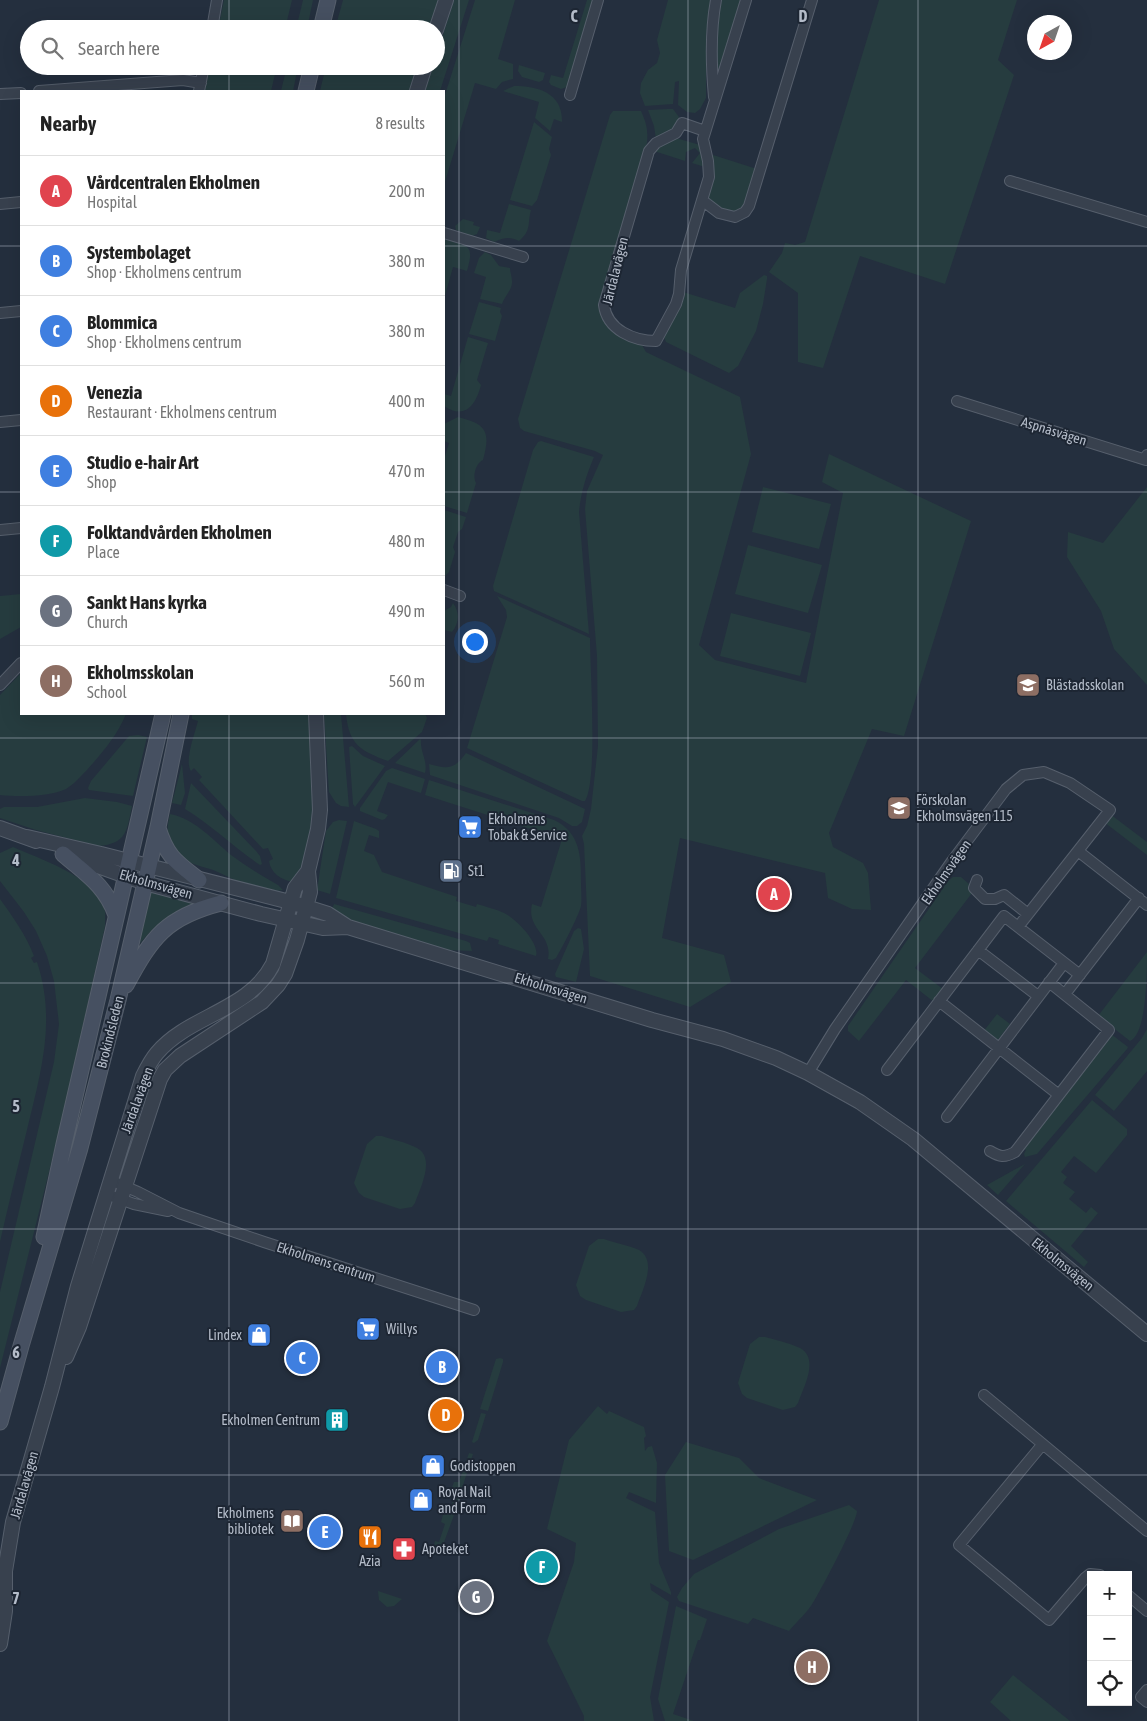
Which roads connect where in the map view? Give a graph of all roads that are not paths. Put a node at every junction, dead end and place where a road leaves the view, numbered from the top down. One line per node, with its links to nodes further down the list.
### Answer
1 (217, 0): 8 (street)
2 (328, 0): 9 (main road)
3 (446, 0): 10 (street)
4 (598, 0): 19 (street)
5 (716, 0): 20 (street, Järdalavägen)
6 (746, 0): 20 (street, Järdalavägen)
7 (812, 0): 23 (street)
8 (214, 20)
9 (323, 20)
10 (439, 20)
11 (310, 75): 15 (main road)
12 (422, 75): 16 (street)
13 (200, 87): 14 (street)
14 (52, 90)
15 (306, 90)
16 (417, 90)
17 (20, 93): 18 (street)
18 (0, 94)
19 (570, 95)
20 (714, 102): 21 (street, Järdalavägen)
21 (705, 131): 23 (street, Järdalavägen); 23 (street, Järdalavägen)
22 (1010, 181): 26 (street)
23 (702, 200)
24 (20, 202): 25 (street)
25 (0, 204)
26 (1147, 222)
27 (445, 233): 28 (street)
28 (523, 257)
29 (20, 311): 30 (street)
30 (0, 313)
31 (957, 401): 34 (street, Aspnäsvägen)
32 (20, 420): 33 (street)
33 (0, 422)
34 (1147, 455)
35 (20, 528): 36 (street)
36 (0, 530)
37 (445, 590): 38 (street)
38 (460, 596)
39 (20, 663): 40 (street)
40 (0, 685)
41 (164, 715): 50 (main road, Brokindsleden)
42 (181, 715): 44 (main road, Brokindsleden)
43 (316, 715): 51 (street, Järdalavägen)
44 (158, 827): 49 (main road, Brokindsleden); 52 (main road)
45 (0, 828): 46 (street, Ekholmsvägen)
46 (27, 837): 48 (street, Ekholmsvägen); 50 (street, Ekholmsvägen)
47 (1078, 851): 55 (street); 59 (street, Ekholmsvägen); 75 (street, Ekholmsvägen)
48 (63, 854): 50 (street, Ekholmsvägen); 60 (main road)
49 (148, 867): 50 (street, Ekholmsvägen); 52 (street, Ekholmsvägen); 54 (main road, Brokindsleden)
50 (127, 869): 54 (street, Ekholmsvägen); 60 (main road, Brokindsleden)
51 (308, 871): 57 (street, Järdalavägen); 58 (street, Järdalavägen)
52 (200, 880): 57 (street, Ekholmsvägen)
53 (977, 880): 59 (street)
54 (145, 883): 56 (street, Ekholmsvägen); 71 (main road, Brokindsleden)
55 (1143, 901): 67 (street)
56 (221, 902): 61 (street, Ekholmsvägen); 71 (main road)
57 (290, 902): 58 (street, Ekholmsvägen); 61 (street, Järdalavägen)
58 (306, 907): 62 (street, Järdalavägen); 63 (street, Ekholmsvägen)
59 (1028, 914): 64 (street, Ekholmsvägen)
60 (116, 915): 85 (main road, Brokindsleden)
61 (286, 919): 62 (street, Ekholmsvägen); 80 (street, Järdalavägen)
62 (302, 923): 63 (street, Ekholmsvägen); 79 (street, Järdalavägen)
63 (348, 927): 75 (street, Ekholmsvägen)
64 (1018, 927): 65 (street); 66 (street)
65 (978, 950): 70 (street); 72 (street)
66 (1064, 963): 67 (street); 68 (street)
67 (1080, 975): 69 (street)
68 (1049, 982): 69 (street); 70 (street)
69 (1065, 994): 76 (street)
70 (1038, 996): 73 (street)
71 (118, 1000): 85 (main road, Brokindsleden)
72 (939, 1001): 73 (street); 74 (street)
73 (999, 1048): 76 (street); 77 (street)
74 (887, 1070)
75 (808, 1073): 84 (street, Ekholmsvägen)
76 (1059, 1095): 78 (street)
77 (947, 1117)
78 (990, 1151)
79 (126, 1186): 80 (street, Ekholmens centrum); 81 (street, Järdalavägen); 82 (street, Ekholmens centrum)
80 (108, 1187): 81 (street, Ekholmens centrum); 86 (street, Järdalavägen)
81 (121, 1200): 82 (street, Ekholmens centrum); 86 (street, Järdalavägen)
82 (179, 1213): 83 (street, Ekholmens centrum)
83 (474, 1310)
84 (1147, 1334)
85 (21, 1346): 88 (main road, Brokindsleden)
86 (52, 1387): 94 (street, Järdalavägen)
87 (984, 1395): 89 (street)
88 (0, 1422)
89 (1042, 1445): 90 (street); 91 (street)
90 (1147, 1531)
91 (1087, 1576)
92 (1132, 1598): 93 (street)
93 (1147, 1610)
94 (0, 1644)
95 (1147, 1690): 96 (street)
96 (1147, 1702)

